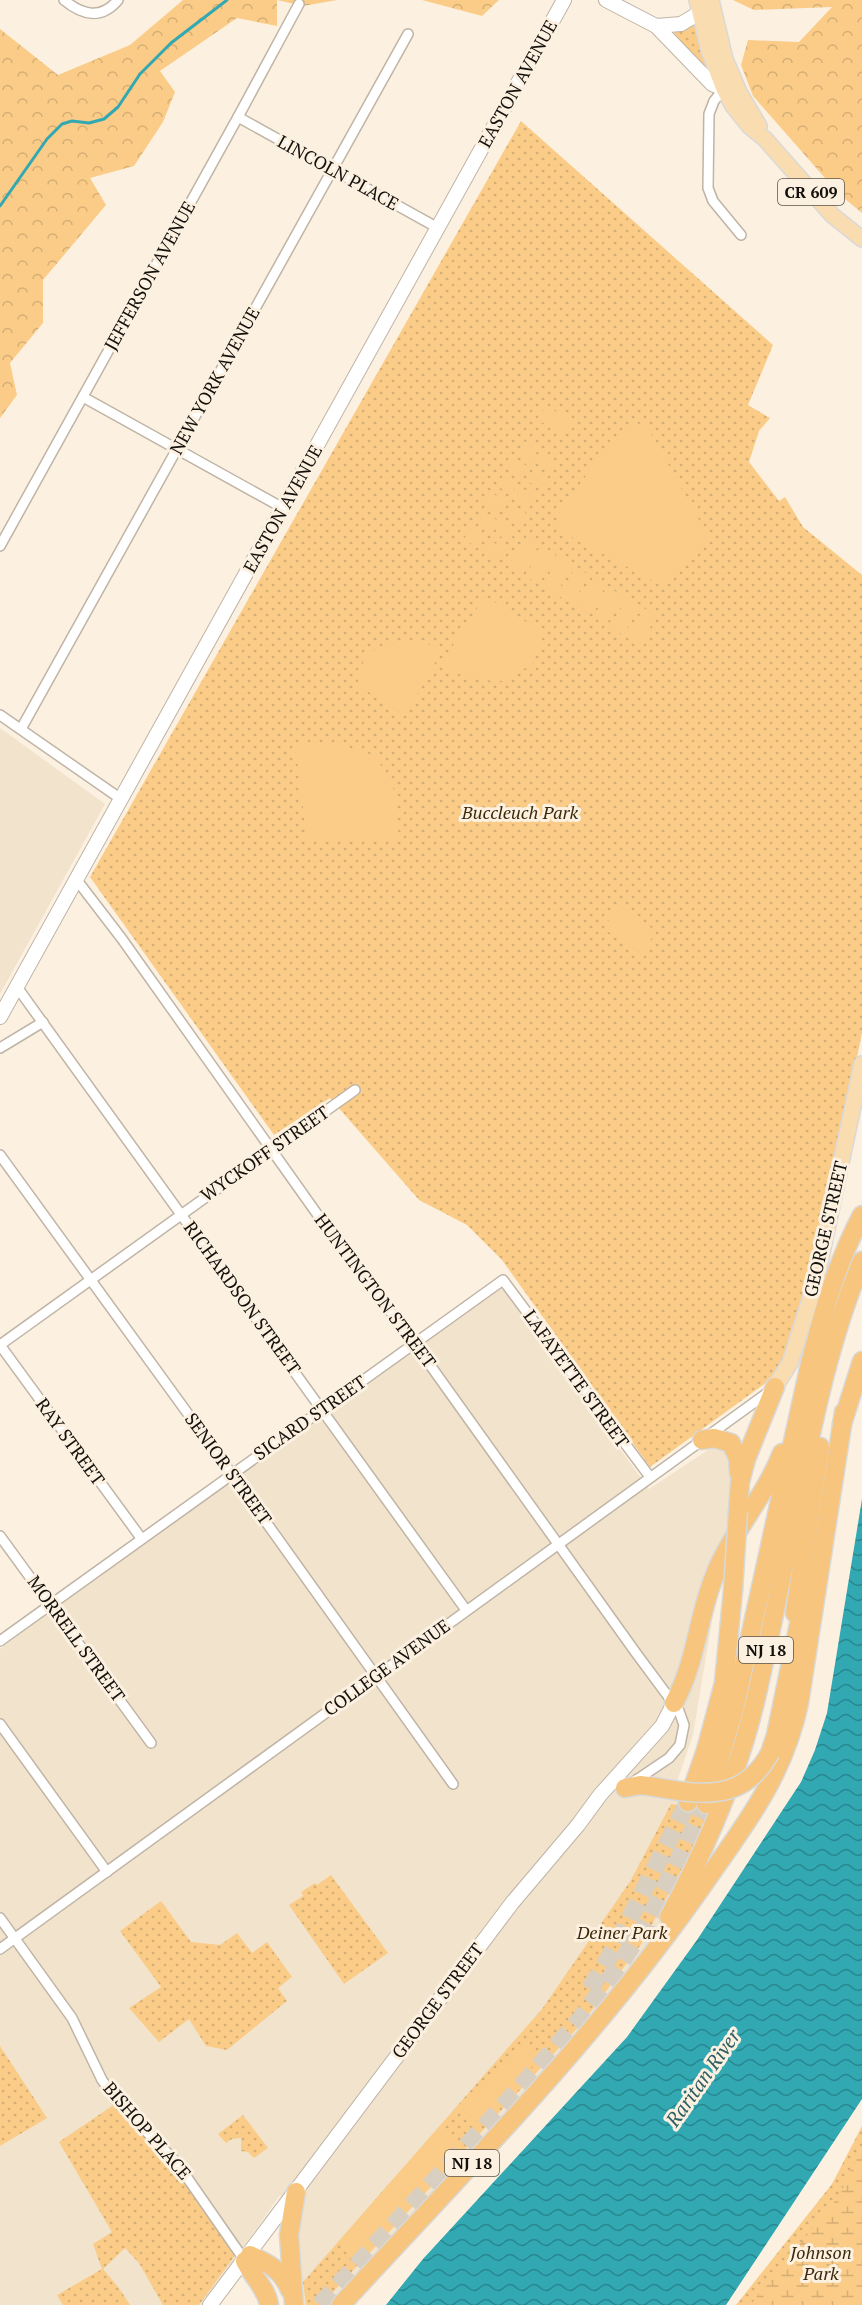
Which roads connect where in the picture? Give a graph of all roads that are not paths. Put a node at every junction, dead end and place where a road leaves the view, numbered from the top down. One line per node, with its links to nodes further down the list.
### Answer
1 (64, 0): 2 (street)
2 (118, 0)
3 (564, 0): 12 (street, EASTON AVENUE)
4 (606, 0): 7 (street)
5 (299, 4): 10 (street, JEFFERSON AVENUE)
6 (705, 4): 7 (street); 9 (main road, CR 609)
7 (656, 26): 9 (street)
8 (408, 34): 11 (street, NEW YORK AVENUE)
9 (728, 84): 13 (street); 14 (main road, CR 609)
10 (238, 117): 11 (street, LINCOLN PLACE); 15 (street, JEFFERSON AVENUE)
11 (333, 170): 12 (street, LINCOLN PLACE); 16 (street, NEW YORK AVENUE)
12 (438, 228): 17 (street, EASTON AVENUE)
13 (741, 235)
14 (862, 240)
15 (83, 397): 16 (street); 18 (street, JEFFERSON AVENUE)
16 (177, 449): 17 (street); 20 (street, NEW YORK AVENUE)
17 (283, 508): 21 (street, EASTON AVENUE)
18 (0, 546)
19 (0, 715): 20 (street)
20 (21, 729): 21 (street)
21 (121, 799): 22 (street, EASTON AVENUE)
22 (76, 879): 23 (street, EASTON AVENUE); 29 (street, HUNTINGTON STREET)
23 (17, 987): 24 (street, EASTON AVENUE); 25 (street, RICHARDSON STREET)
24 (0, 1017)
25 (43, 1022): 26 (street); 31 (street, RICHARDSON STREET)
26 (0, 1048)
27 (862, 1065): 40 (main road, GEORGE STREET)
28 (355, 1090): 29 (street, WYCKOFF STREET)
29 (272, 1148): 31 (street, WYCKOFF STREET); 37 (street, HUNTINGTON STREET)
30 (0, 1155): 34 (street, SENIOR STREET)
31 (180, 1214): 34 (street, WYCKOFF STREET); 41 (street, RICHARDSON STREET)
32 (862, 1215): 42 (highway, NJ 18)
33 (862, 1261): 36 (highway, NJ 18)
34 (90, 1280): 38 (street, WYCKOFF STREET); 45 (street, SENIOR STREET)
35 (503, 1280): 37 (street, SICARD STREET); 46 (street, LAFAYETTE STREET)
36 (852, 1284): 55 (highway); 66 (highway, NJ 18)
37 (415, 1344): 41 (street, SICARD STREET); 50 (street, HUNTINGTON STREET)
38 (0, 1345): 49 (street, RAY STREET)
39 (862, 1361): 43 (highway)
40 (775, 1387): 44 (street, COLLEGE AVENUE); 47 (highway)
41 (322, 1409): 45 (street, SICARD STREET); 52 (street, RICHARDSON STREET)
42 (800, 1409): 47 (highway, NJ 18, bridge); 56 (highway)
43 (844, 1412): 55 (highway); 66 (highway)
44 (702, 1440): 46 (street, COLLEGE AVENUE); 47 (highway)
45 (231, 1473): 49 (street, SICARD STREET); 54 (street, SENIOR STREET)
46 (650, 1477): 50 (street, COLLEGE AVENUE)
47 (740, 1482)
48 (0, 1536): 51 (street, MORRELL STREET)
49 (141, 1538): 51 (street, SICARD STREET)
50 (558, 1544): 52 (street, COLLEGE AVENUE); 56 (street, HUNTINGTON STREET)
51 (50, 1604): 53 (street, SICARD STREET); 58 (street, MORRELL STREET)
52 (466, 1610): 54 (street, COLLEGE AVENUE)
53 (0, 1641)
54 (376, 1676): 59 (street, SENIOR STREET); 62 (street, COLLEGE AVENUE)
55 (787, 1677): 60 (highway, bridge)
56 (674, 1703): 60 (street, HUNTINGTON STREET); 61 (street, GEORGE STREET)
57 (0, 1724): 62 (street)
58 (151, 1743)
59 (453, 1784)
60 (625, 1788): 61 (street)
61 (578, 1825): 67 (street, GEORGE STREET)
62 (106, 1872): 64 (street, COLLEGE AVENUE)
63 (0, 1918): 64 (street, BISHOP PLACE)
64 (15, 1938): 65 (street, COLLEGE AVENUE); 68 (street, BISHOP PLACE)
65 (0, 1949)
66 (622, 1995): 73 (highway, NJ 18)
67 (296, 2192): 68 (street, GEORGE STREET); 69 (highway)
68 (248, 2258): 69 (highway); 71 (street, GEORGE STREET); 72 (highway)
69 (285, 2269): 70 (highway)
70 (293, 2301)
71 (210, 2305)
72 (269, 2305)
73 (341, 2305)

